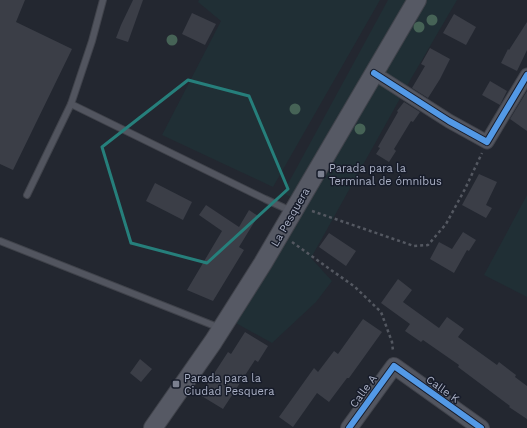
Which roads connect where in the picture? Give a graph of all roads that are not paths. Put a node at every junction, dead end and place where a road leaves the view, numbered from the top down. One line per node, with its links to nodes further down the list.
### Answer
1 (103, 0): 5 (lane)
2 (416, 0): 3 (main road, La Pesquera)
3 (374, 73): 4 (street); 7 (main road, La Pesquera)
4 (527, 75)
5 (71, 104): 6 (lane); 7 (lane)
6 (27, 195)
7 (295, 208): 9 (main road, La Pesquera)
8 (0, 241): 9 (lane)
9 (221, 328): 11 (main road, La Pesquera)
10 (394, 366): 12 (street, Calle A); 13 (street, Calle K)
11 (153, 428)
12 (349, 428)
13 (481, 428)

